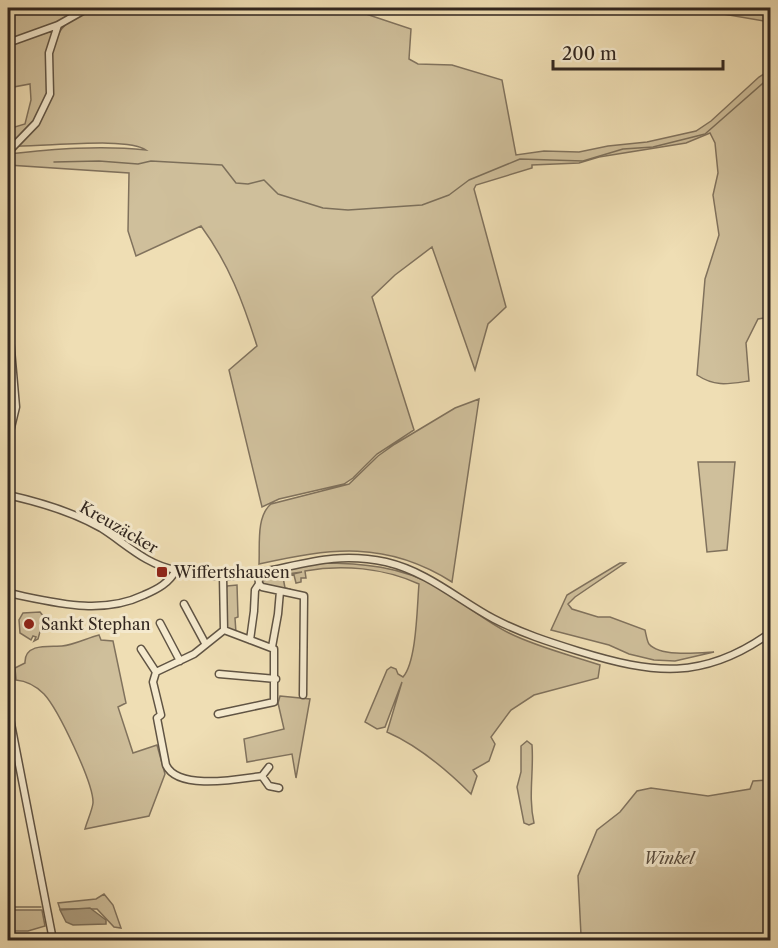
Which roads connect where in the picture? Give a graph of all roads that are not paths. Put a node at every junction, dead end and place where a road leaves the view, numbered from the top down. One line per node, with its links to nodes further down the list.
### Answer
1 (88, 8): 2 (street)
2 (58, 25): 3 (street); 4 (street)
3 (8, 43)
4 (8, 152)
5 (8, 315): 6 (street)
6 (8, 440)
7 (8, 495): 8 (street, Kreuzäcker)
8 (176, 570): 10 (street, Kreuzäcker); 13 (street)
9 (258, 572): 10 (street, Kreuzäcker); 11 (street); 17 (street, Kreuzäcker)
10 (223, 576): 16 (street)
11 (259, 584): 12 (street); 18 (street)
12 (280, 591): 20 (street); 26 (street)
13 (8, 593)
14 (184, 604): 19 (street)
15 (160, 623): 22 (street)
16 (224, 630): 18 (street); 19 (street)
17 (771, 633)
18 (250, 640): 20 (street)
19 (206, 643): 22 (street)
20 (272, 647): 25 (street)
21 (141, 649): 23 (street)
22 (180, 661): 23 (street)
23 (156, 672): 30 (street)
24 (219, 674): 25 (street)
25 (276, 679): 28 (street)
26 (303, 695)
27 (8, 708): 32 (street)
28 (218, 714)
29 (269, 767): 30 (street)
30 (262, 776): 31 (street)
31 (279, 788)
32 (53, 940)

